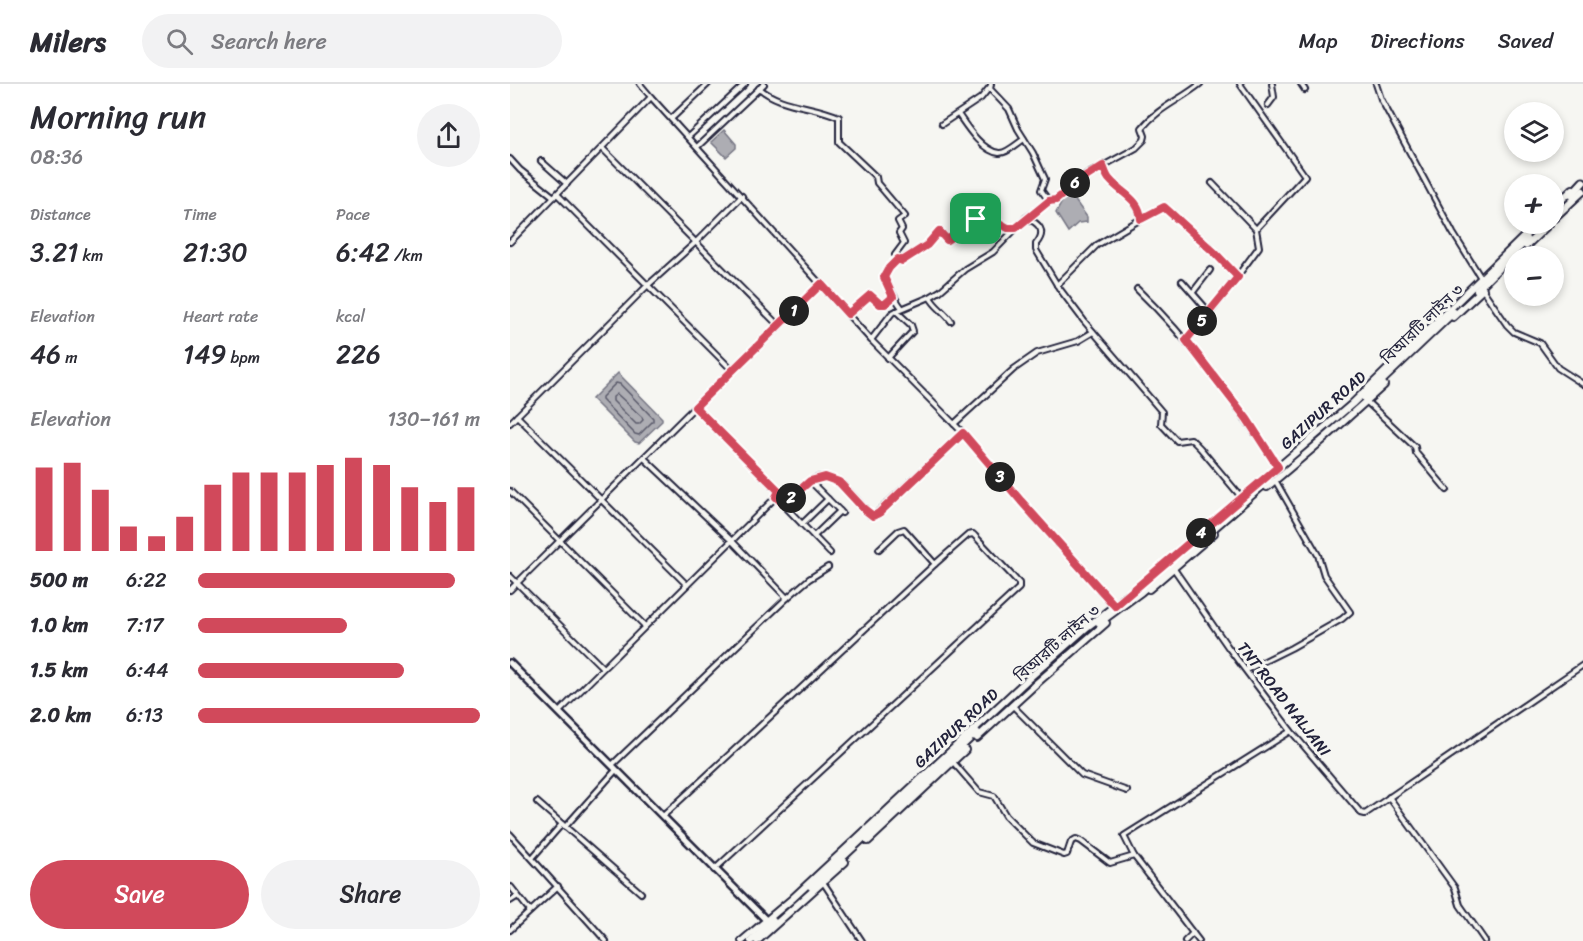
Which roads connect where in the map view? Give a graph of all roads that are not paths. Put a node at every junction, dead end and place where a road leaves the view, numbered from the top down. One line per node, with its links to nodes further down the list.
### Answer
1 (640, 84): 13 (street)
2 (708, 84): 16 (street)
3 (745, 84): 18 (street)
4 (764, 84): 11 (street)
5 (1200, 84): 24 (street)
6 (1240, 84): 37 (street)
7 (1272, 84): 14 (street)
8 (1301, 84): 12 (street)
9 (1376, 84): 48 (street)
10 (990, 86): 15 (street); 19 (street)
11 (759, 88): 20 (street); 44 (street)
12 (1305, 90)
13 (651, 97): 16 (street); 21 (street)
14 (1268, 105)
15 (958, 114): 17 (street); 19 (street)
16 (671, 119): 18 (street)
17 (942, 124)
18 (688, 137): 20 (street)
19 (1024, 139): 30 (street)
20 (697, 147): 29 (street)
21 (602, 148): 26 (street); 42 (street)
22 (510, 159): 28 (street)
23 (541, 161): 26 (street)
24 (1103, 166): 30 (street); 35 (street)
25 (1212, 183): 37 (street)
26 (567, 184): 28 (street)
27 (1579, 189): 31 (main road); 32 (main road); 33 (main road)
28 (555, 196): 41 (street); 52 (street)
29 (742, 196): 42 (street); 50 (street)
30 (1049, 201): 34 (street)
31 (1564, 201)
32 (1564, 201)
33 (1564, 206)
34 (1026, 218): 36 (street); 51 (street)
35 (1141, 219): 47 (street); 51 (street)
36 (1016, 228): 44 (street); 57 (street)
37 (1256, 229): 47 (street)
38 (1527, 234): 48 (main road, GAZIPUR ROAD)
39 (1532, 234): 132 (main road, বিআরটি লাইন ৩)
40 (1539, 234): 43 (main road, GAZIPUR ROAD)
41 (510, 242)
42 (696, 242): 52 (street); 63 (street)
43 (1526, 246)
44 (898, 259): 56 (street)
45 (1504, 268): 54 (main road, GAZIPUR ROAD)
46 (1210, 270): 55 (street)
47 (1238, 277): 61 (street)
48 (1482, 279): 77 (main road, GAZIPUR ROAD)
49 (1182, 281): 55 (street)
50 (821, 284): 60 (street); 63 (street)
51 (1057, 285): 64 (street)
52 (647, 286): 68 (street); 72 (street)
53 (1137, 289): 66 (street)
54 (1482, 289): 69 (street); 70 (main road, GAZIPUR ROAD)
55 (1192, 292): 61 (street)
56 (893, 297): 58 (street); 60 (street)
57 (930, 297): 58 (street); 62 (street)
58 (902, 308): 59 (street)
59 (896, 311): 65 (street); 67 (street)
60 (848, 314): 65 (street)
61 (1210, 314): 66 (street)
62 (951, 321)
63 (779, 326): 68 (street)
64 (1093, 332): 74 (street); 83 (street)
65 (871, 340): 67 (street)
66 (1186, 340): 77 (street)
67 (888, 358): 74 (street)
68 (732, 370): 71 (street)
69 (1583, 384)
70 (1367, 402): 78 (main road, GAZIPUR ROAD); 80 (street)
71 (695, 407): 76 (street); 82 (street)
72 (517, 416): 73 (street); 85 (street)
73 (510, 423)
74 (954, 424): 75 (street)
75 (963, 433): 79 (street); 101 (street)
76 (644, 458): 85 (street); 90 (street)
77 (1278, 467): 83 (main road, GAZIPUR ROAD)
78 (1275, 480): 95 (main road, GAZIPUR ROAD); 106 (street)
79 (810, 481): 84 (street); 86 (street)
80 (1447, 490)
81 (510, 491): 89 (street)
82 (776, 497): 86 (street); 90 (street)
83 (1242, 498): 101 (main road, GAZIPUR ROAD)
84 (828, 499): 87 (street); 88 (street)
85 (602, 500): 89 (street); 98 (street)
86 (784, 504): 87 (street)
87 (802, 524): 88 (street)
88 (814, 536): 92 (street)
89 (560, 541): 97 (street); 102 (street)
90 (732, 541): 98 (street); 100 (street)
91 (879, 549): 93 (street)
92 (830, 553)
93 (935, 564): 116 (street); 121 (street)
94 (828, 567): 100 (street)
95 (1174, 569): 106 (street, TNT ROAD NALJANI); 107 (main road, GAZIPUR ROAD)
96 (510, 576): 97 (street)
97 (518, 583): 99 (street); 105 (street)
98 (687, 585): 102 (street)
99 (510, 590)
100 (787, 598): 111 (street)
101 (1115, 606): 129 (main road, GAZIPUR ROAD)
102 (645, 626): 105 (street)
103 (510, 663): 108 (main road)
104 (1583, 665): 114 (street)
105 (603, 668): 108 (street)
106 (1246, 670): 109 (street, TNT ROAD NALJANI)
107 (1012, 705): 110 (main road, GAZIPUR ROAD); 113 (street)
108 (559, 712): 111 (main road)
109 (1291, 731): 114 (street, TNT ROAD NALJANI); 119 (street)
110 (953, 762): 119 (street); 122 (main road, GAZIPUR ROAD)
111 (611, 765): 112 (main road)
112 (616, 770): 116 (main road); 117 (street)
113 (1127, 791)
114 (1389, 797): 138 (street)
115 (537, 802): 117 (street)
116 (662, 817): 121 (main road)
117 (563, 826): 120 (street); 125 (street)
118 (510, 834): 120 (street)
119 (1134, 856): 131 (street)
120 (532, 857): 123 (street)
121 (714, 870): 129 (main road)
122 (823, 882): 134 (main road, GAZIPUR ROAD); 135 (street)
123 (558, 886): 128 (street); 133 (street)
124 (511, 887): 126 (street)
125 (641, 893)
126 (518, 896): 127 (street); 128 (street)
127 (510, 901)
128 (530, 911): 130 (street)
129 (766, 921): 132 (main road, GAZIPUR ROAD)
130 (510, 930)
131 (1193, 933): 136 (street); 137 (street)
132 (746, 940)
133 (606, 941)
134 (757, 941)
135 (862, 941)
136 (1185, 941)
137 (1199, 941)
138 (1485, 941)

